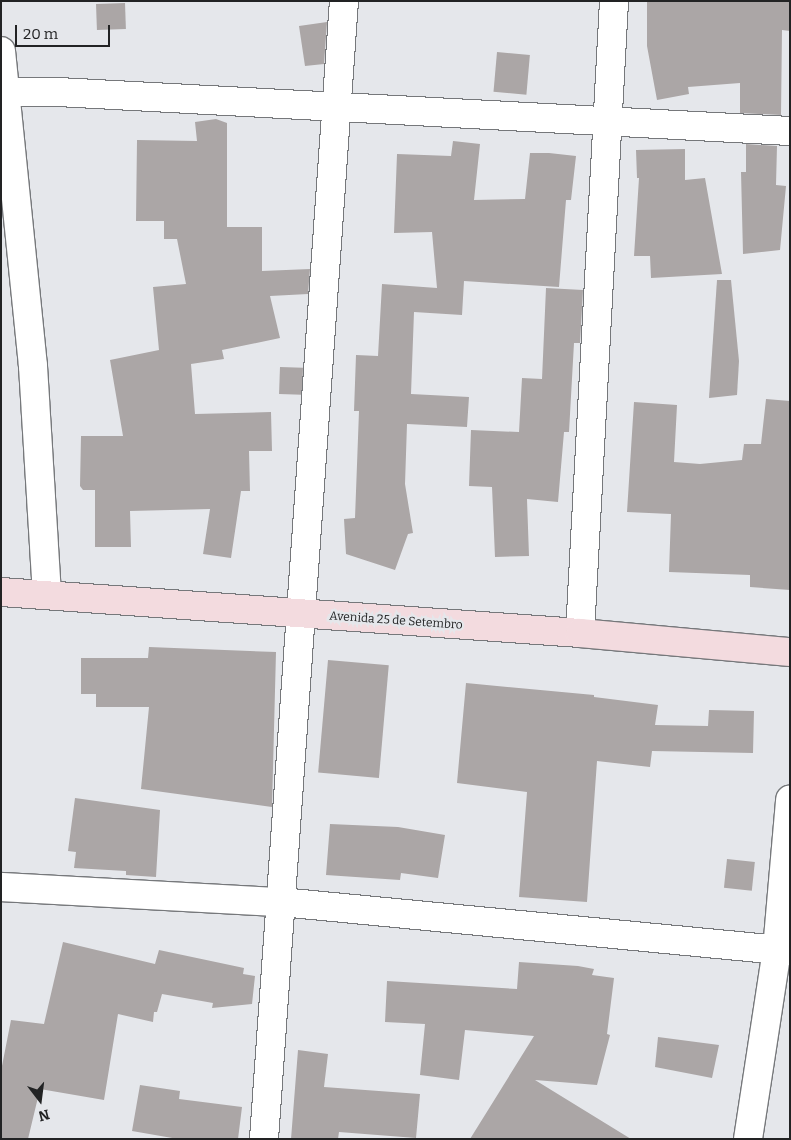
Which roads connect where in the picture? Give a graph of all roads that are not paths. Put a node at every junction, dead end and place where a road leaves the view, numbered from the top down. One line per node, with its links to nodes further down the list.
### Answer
1 (344, 1): 5 (street)
2 (614, 1): 6 (street)
3 (1, 51): 4 (street)
4 (6, 92): 5 (street); 8 (street)
5 (337, 107): 6 (street); 11 (street)
6 (608, 122): 7 (street); 12 (street)
7 (790, 131)
8 (7, 188): 10 (street)
9 (1, 592): 10 (street, Avenida 25 de Setembro)
10 (47, 595): 11 (street, Avenida 25 de Setembro)
11 (303, 614): 12 (street, Avenida 25 de Setembro); 16 (street)
12 (580, 633): 13 (street, Avenida 25 de Setembro)
13 (790, 652)
14 (790, 800): 17 (street)
15 (1, 888): 16 (street)
16 (281, 902): 17 (street); 18 (street)
17 (783, 951): 19 (street)
18 (264, 1139)
19 (748, 1139)

